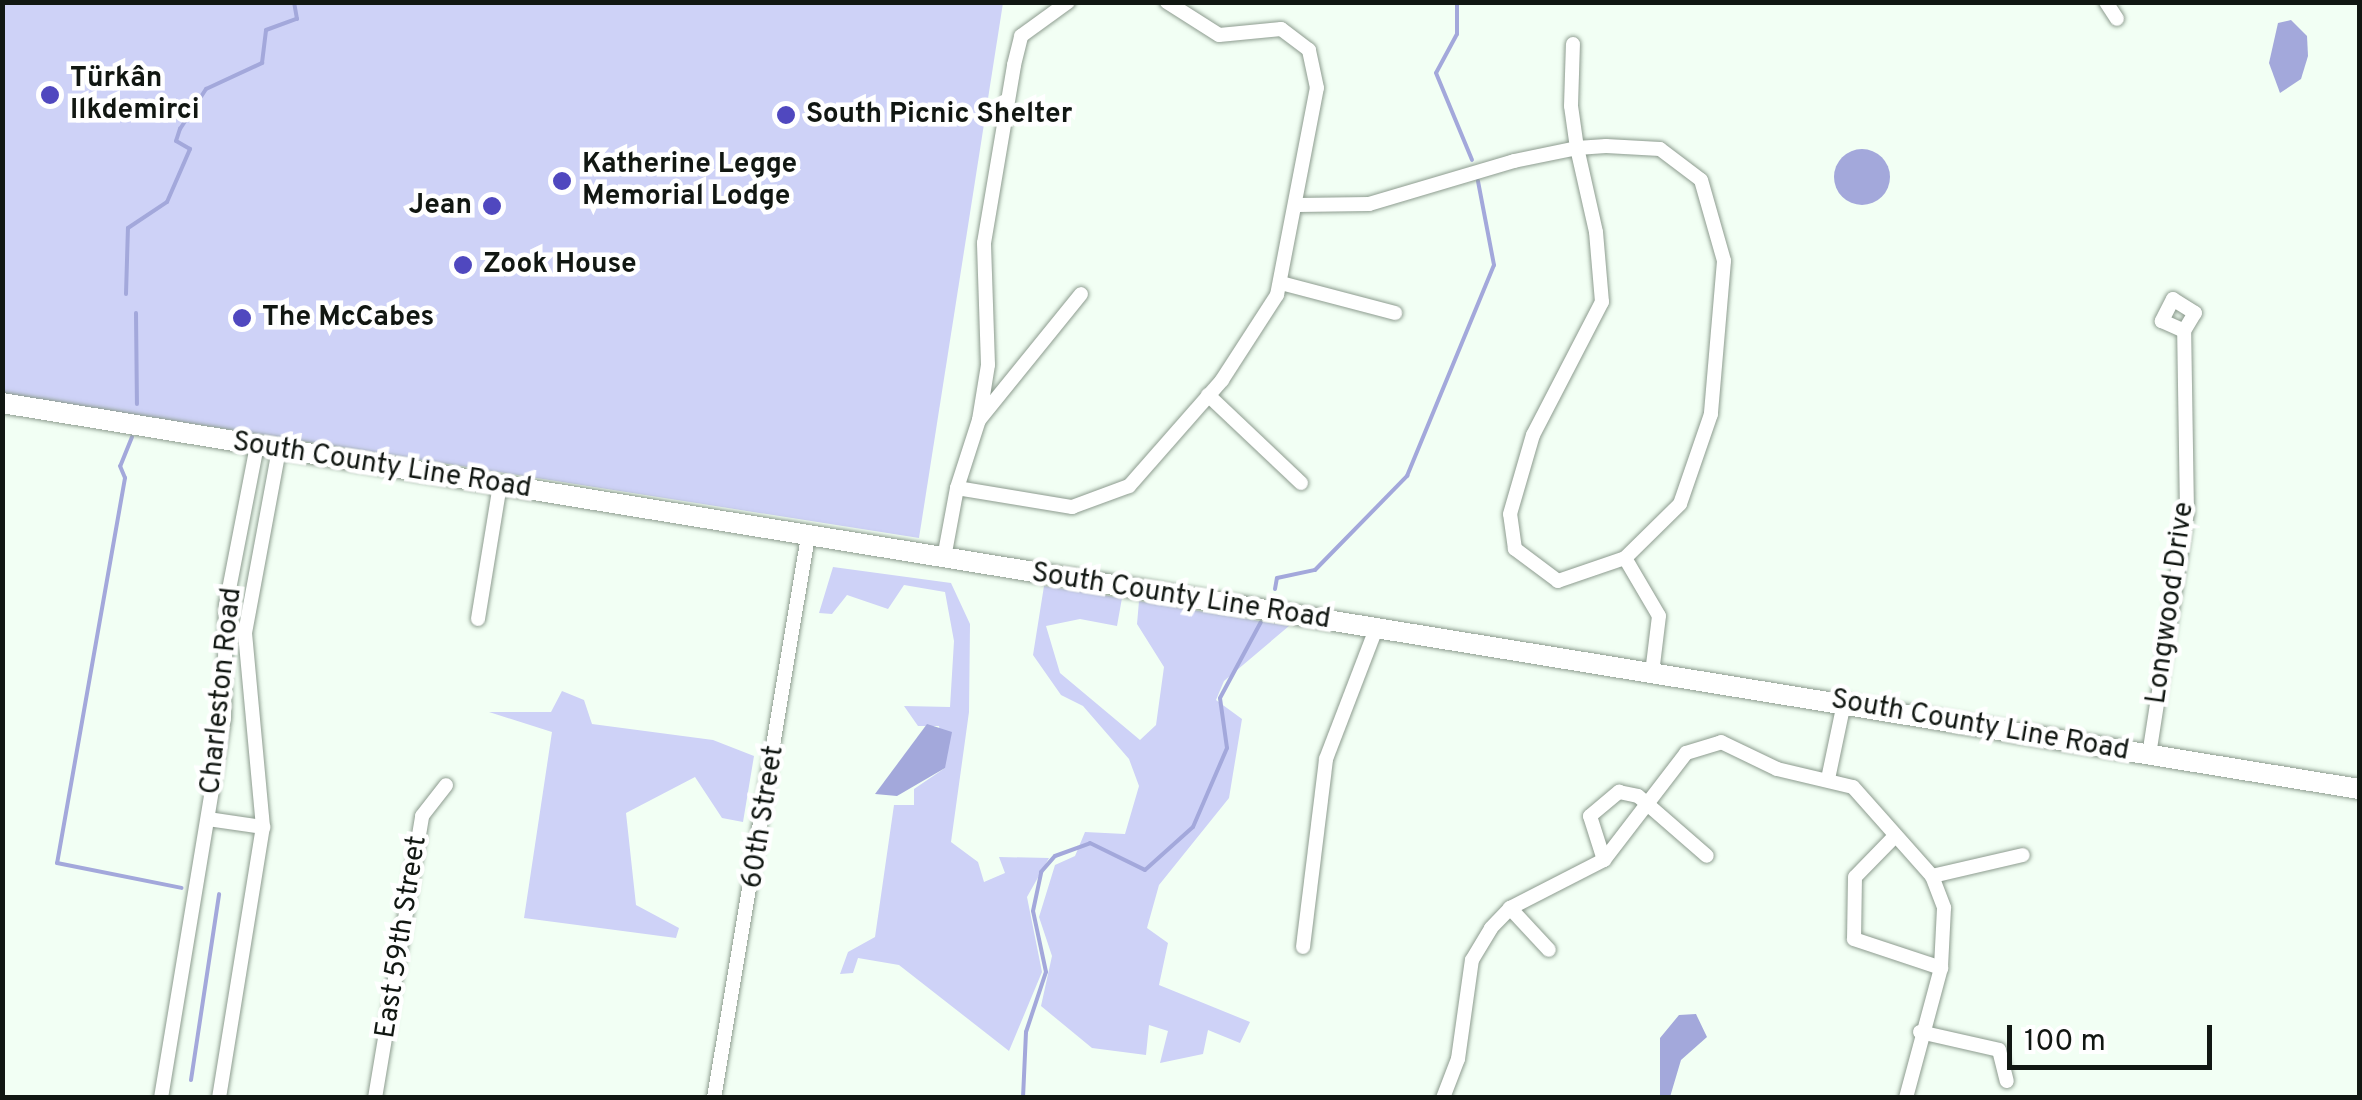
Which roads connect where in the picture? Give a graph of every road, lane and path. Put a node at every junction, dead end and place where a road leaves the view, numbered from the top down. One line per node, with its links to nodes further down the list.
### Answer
1 (1068, 2): 12 (street)
2 (1166, 2): 7 (street)
3 (2106, 2): 4 (street)
4 (2117, 20)
5 (1573, 44): 6 (street)
6 (1578, 148): 7 (street); 24 (street); 24 (street)
7 (1298, 205): 8 (street)
8 (1281, 283): 10 (street); 14 (street)
9 (1081, 294): 13 (street)
10 (1395, 314)
11 (2184, 331): 29 (street, Longwood Drive)
12 (988, 364): 13 (street); 16 (street)
13 (1017, 367): 16 (street)
14 (1208, 394): 19 (street); 21 (street)
15 (2, 404): 17 (main road, South County Line Road)
16 (979, 420): 21 (street)
17 (258, 445): 18 (main road, South County Line Road); 34 (street, Charleston Road)
18 (279, 449): 20 (main road, South County Line Road); 35 (street, Charleston Road)
19 (1301, 483)
20 (500, 485): 22 (main road, South County Line Road); 25 (street)
21 (957, 488): 23 (street)
22 (808, 536): 23 (main road, South County Line Road); 50 (street, 60th Street)
23 (944, 558): 26 (main road, South County Line Road)
24 (1624, 558): 27 (street)
25 (478, 619)
26 (1376, 629): 27 (main road, South County Line Road); 42 (street)
27 (1652, 673): 28 (main road, South County Line Road)
28 (1844, 703): 29 (main road, South County Line Road); 30 (street)
29 (2150, 754): 32 (main road, South County Line Road)
30 (1828, 779): 33 (street); 36 (street)
31 (446, 784): 49 (street, East 59th Street)
32 (2360, 789)
33 (1648, 806): 38 (street); 39 (street); 39 (street)
34 (208, 819): 35 (street, Charleston Road); 47 (street, Charleston Road)
35 (263, 827): 48 (street, Charleston Road)
36 (1895, 836): 40 (street); 44 (street)
37 (2023, 855): 40 (street)
38 (1707, 856)
39 (1604, 860): 41 (street)
40 (1932, 876): 44 (street)
41 (1510, 908): 43 (street); 51 (street)
42 (1303, 947)
43 (1548, 950)
44 (1942, 968): 45 (street)
45 (1920, 1032): 46 (street); 52 (street)
46 (2008, 1081)
47 (161, 1098)
48 (218, 1098)
49 (375, 1098)
50 (714, 1098)
51 (1442, 1098)
52 (1906, 1098)

